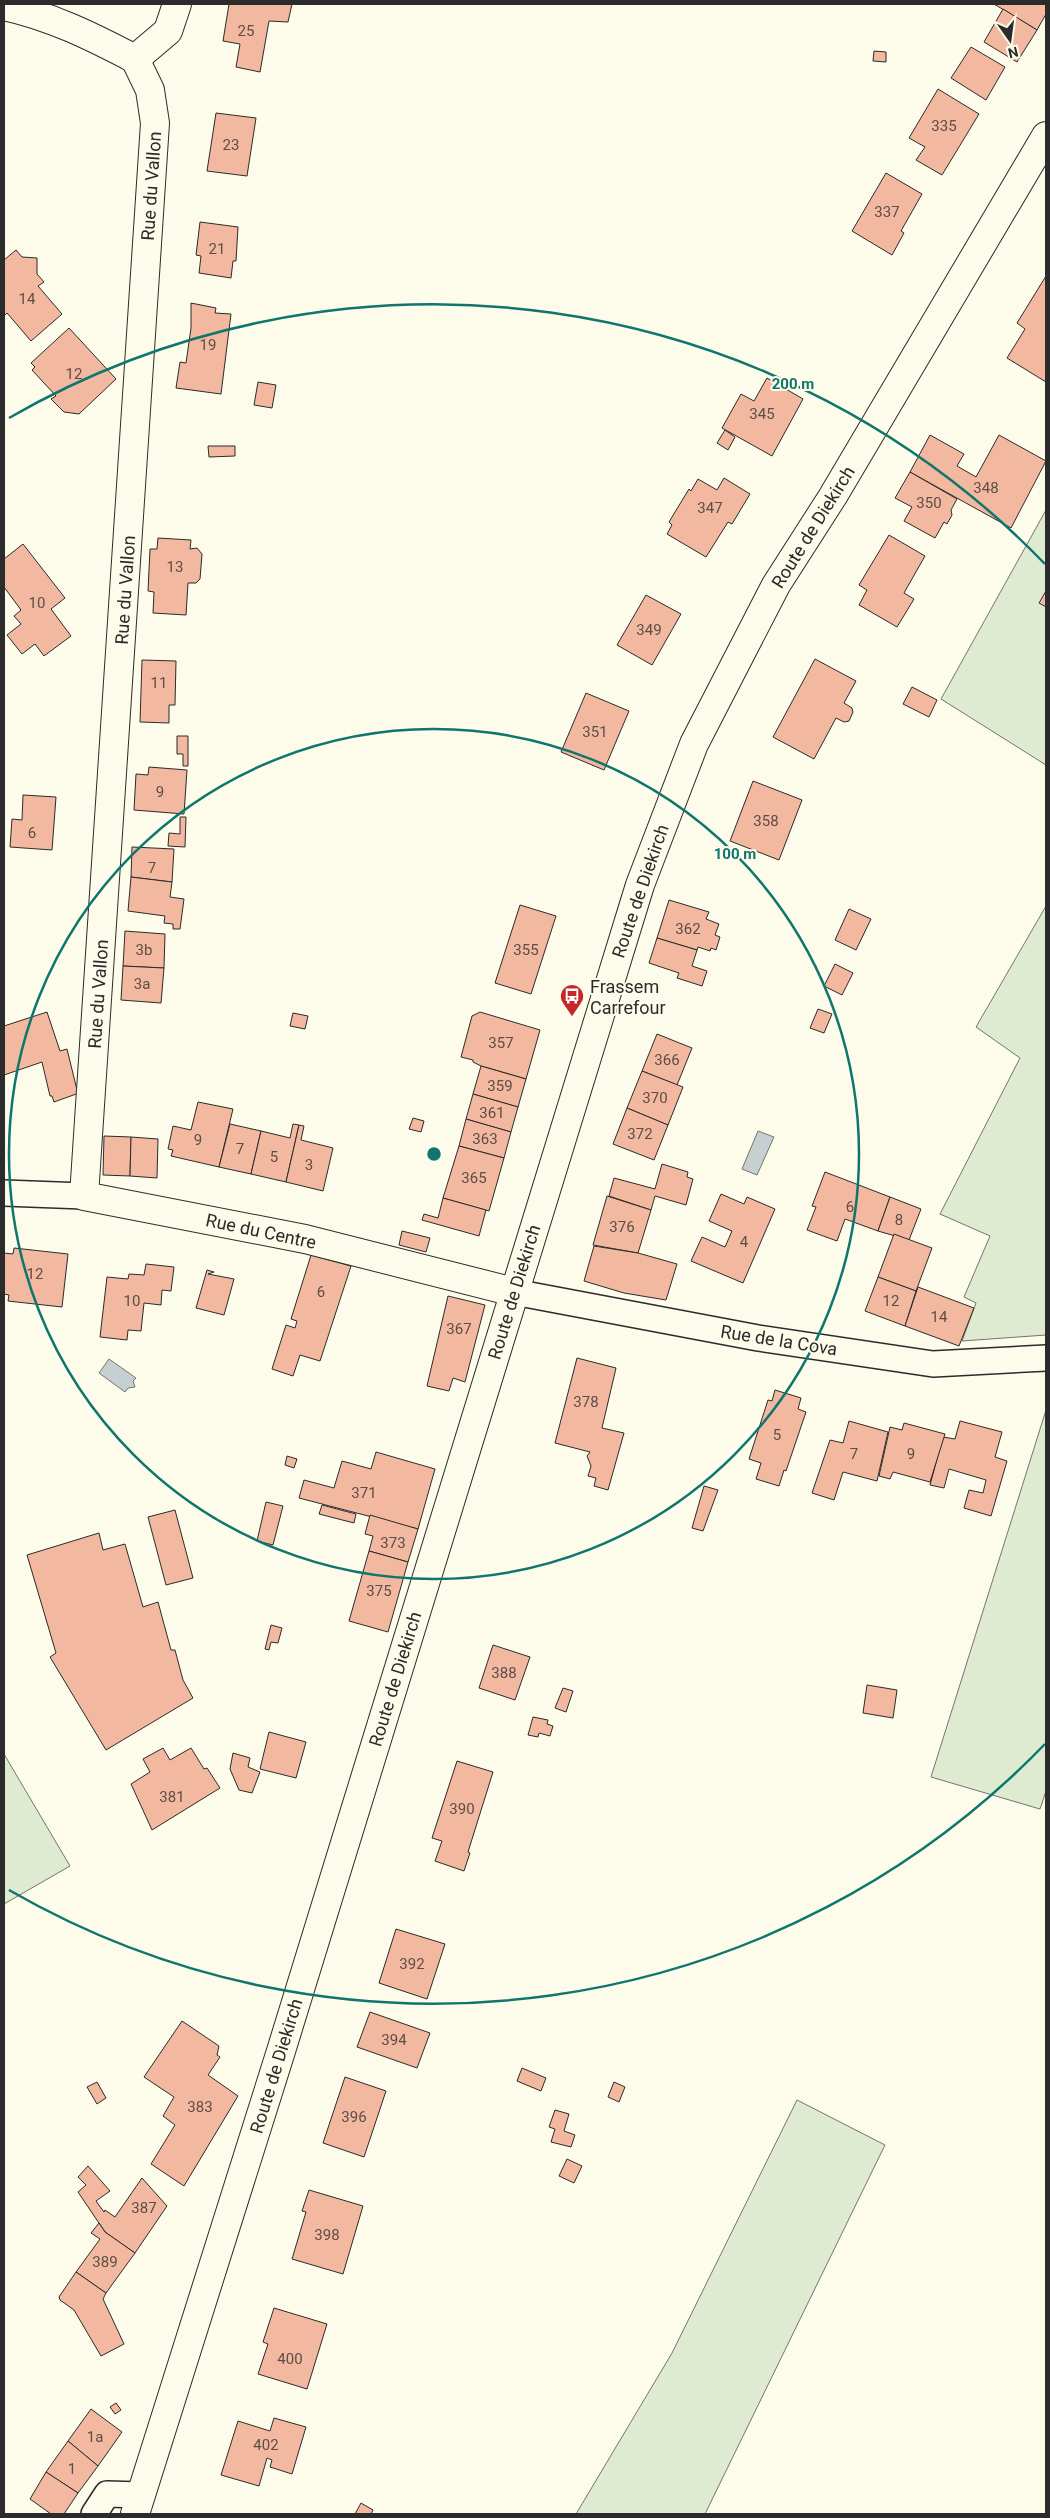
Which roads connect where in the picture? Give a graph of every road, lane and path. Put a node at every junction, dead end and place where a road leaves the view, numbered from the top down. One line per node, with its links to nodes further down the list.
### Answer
1 (177, 4): 3 (main road)
2 (4, 6): 3 (main road)
3 (135, 59): 6 (main road, Rue du Vallon)
4 (1046, 136): 7 (main road, Route de Diekirch)
5 (4, 1193): 6 (street, Rue du Centre)
6 (84, 1196): 7 (main road, Rue du Centre)
7 (514, 1292): 8 (street, Rue de la Cova); 9 (main road, Route de Diekirch)
8 (1046, 1358)
9 (138, 2505): 10 (street)
10 (94, 2514)

